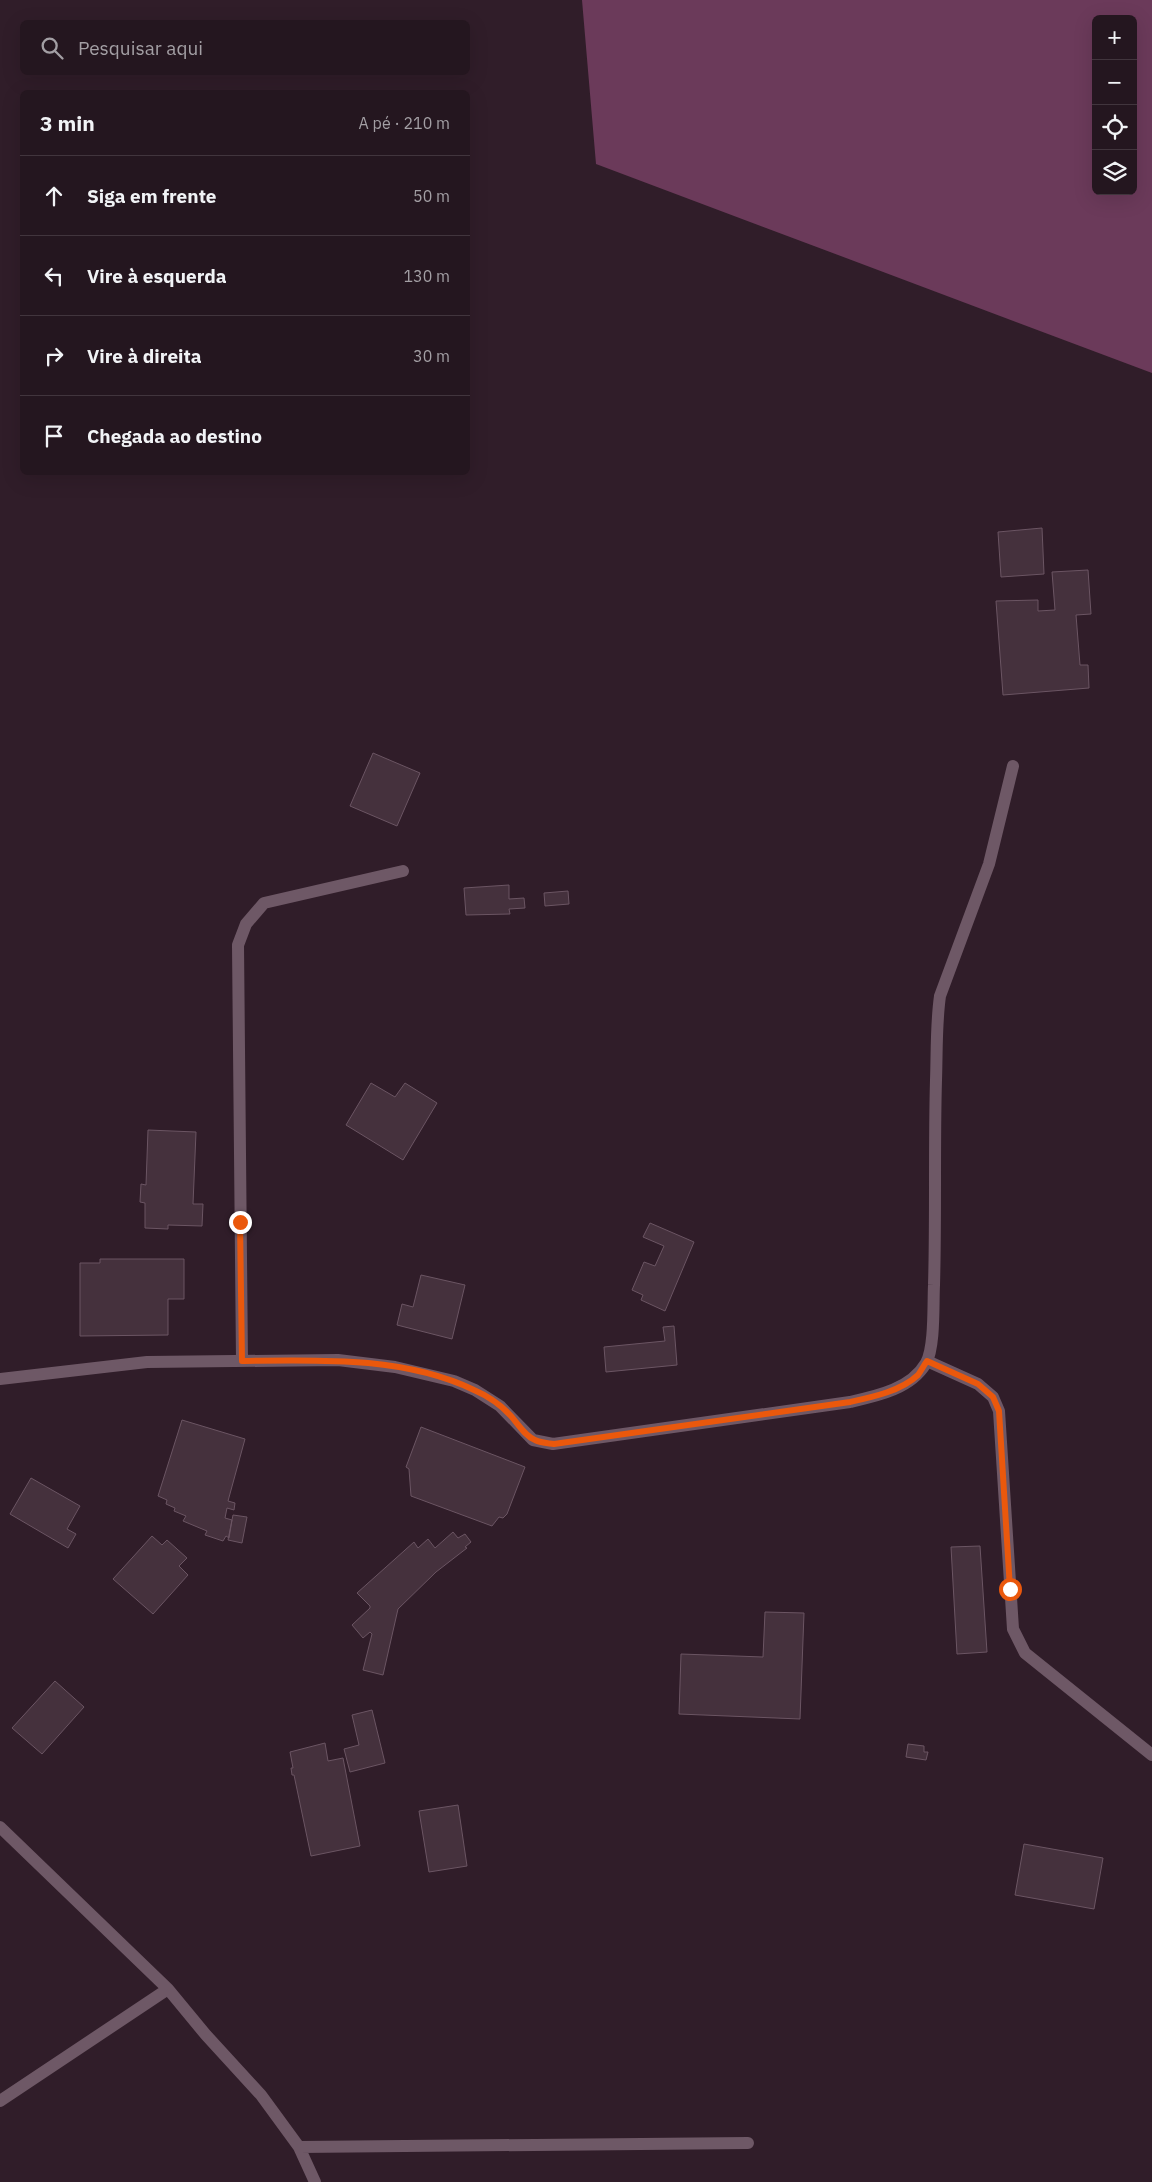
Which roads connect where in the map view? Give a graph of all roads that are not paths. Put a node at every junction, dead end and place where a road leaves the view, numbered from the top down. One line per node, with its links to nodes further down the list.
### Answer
1 (1013, 766): 4 (street)
2 (403, 872): 3 (street)
3 (242, 1361): 4 (street); 5 (street)
4 (927, 1361): 6 (street)
5 (0, 1379)
6 (1152, 1755)
7 (0, 1827): 8 (street)
8 (168, 1989): 9 (street); 11 (street)
9 (0, 2101)
10 (748, 2143): 11 (street)
11 (299, 2147): 12 (street)
12 (315, 2182)

